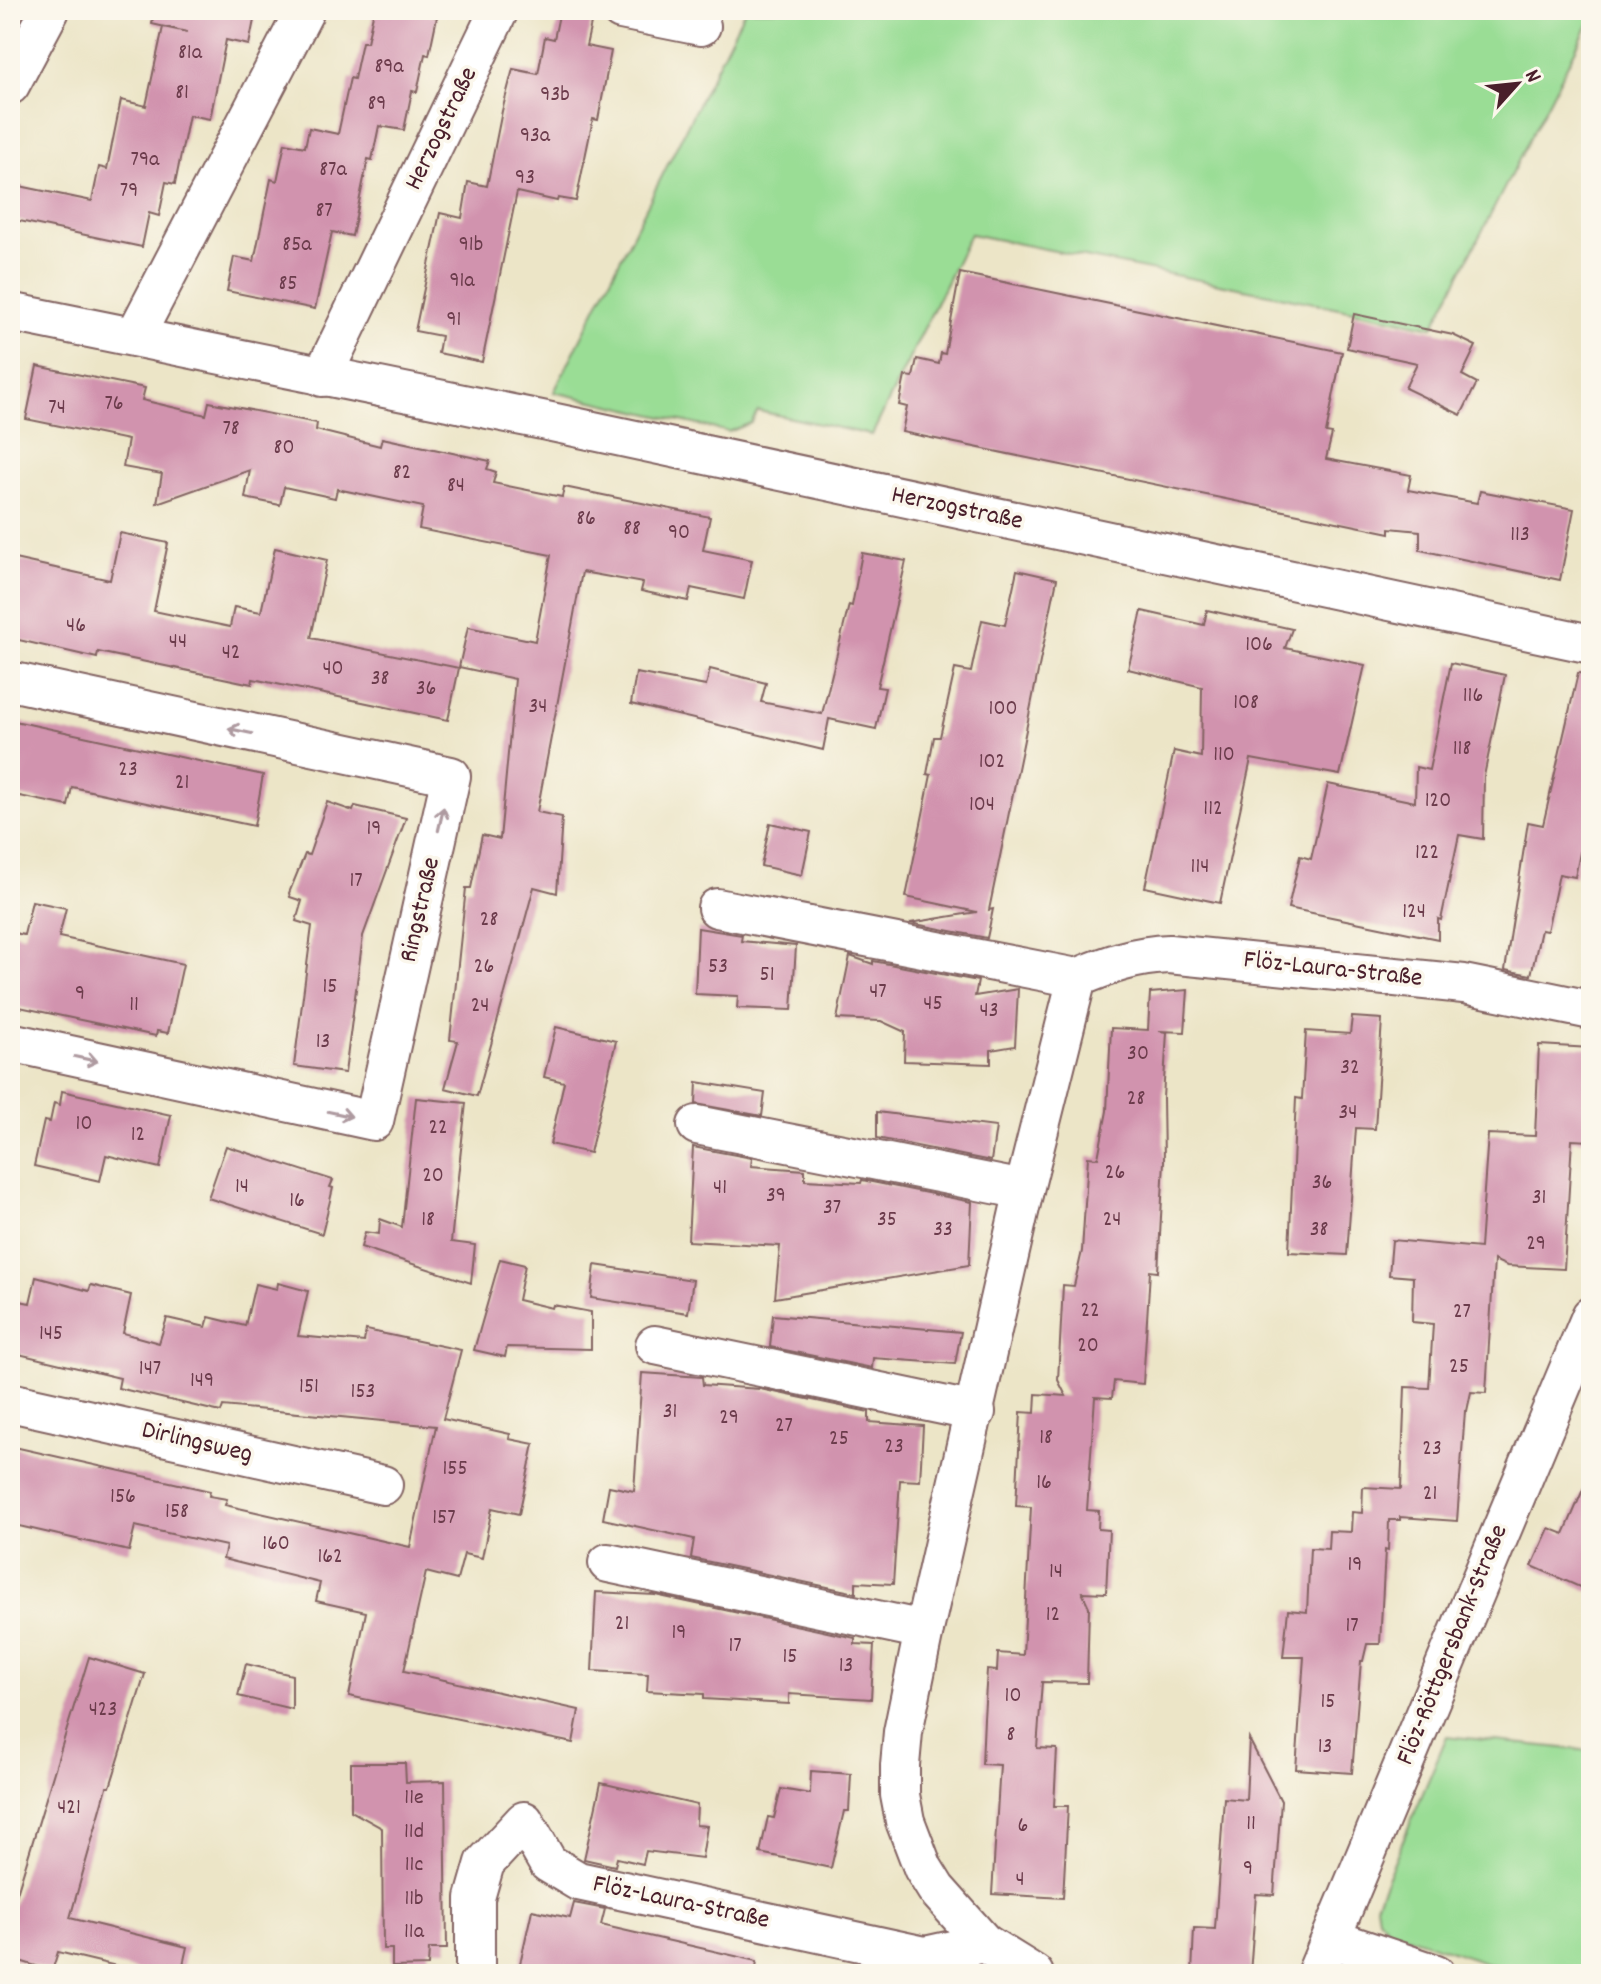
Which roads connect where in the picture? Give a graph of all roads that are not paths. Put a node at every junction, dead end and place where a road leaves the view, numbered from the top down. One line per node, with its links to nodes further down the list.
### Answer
1 (50, 10): 6 (street)
2 (305, 10): 8 (street)
3 (499, 10): 9 (street, Herzogstraße)
4 (621, 10): 5 (street)
5 (701, 26)
6 (10, 85)
7 (10, 312): 8 (street, Herzogstraße)
8 (135, 336): 9 (street, Herzogstraße)
9 (322, 377): 10 (street, Herzogstraße)
10 (1591, 644)
11 (10, 681): 15 (street, Ringstraße, one-way to 11)
12 (717, 908): 13 (street)
13 (1077, 978): 14 (street, Flöz-Laura-Straße); 17 (street)
14 (1591, 1010)
15 (10, 1042)
16 (697, 1125): 17 (street)
17 (1024, 1190): 21 (street)
18 (1591, 1316): 25 (street, Flöz-Röttgersbank-Straße)
19 (655, 1345): 21 (street)
20 (10, 1402): 22 (street, Dirlingsweg)
21 (976, 1412): 24 (street)
22 (383, 1485)
23 (608, 1563): 24 (street)
24 (924, 1630): 26 (street)
25 (1332, 1939): 29 (street, Flöz-Röttgersbank-Straße); 30 (street)
26 (984, 1943): 27 (street, Flöz-Laura-Straße); 28 (street)
27 (475, 1974)
28 (1034, 1974)
29 (1316, 1974)
30 (1436, 1974)

